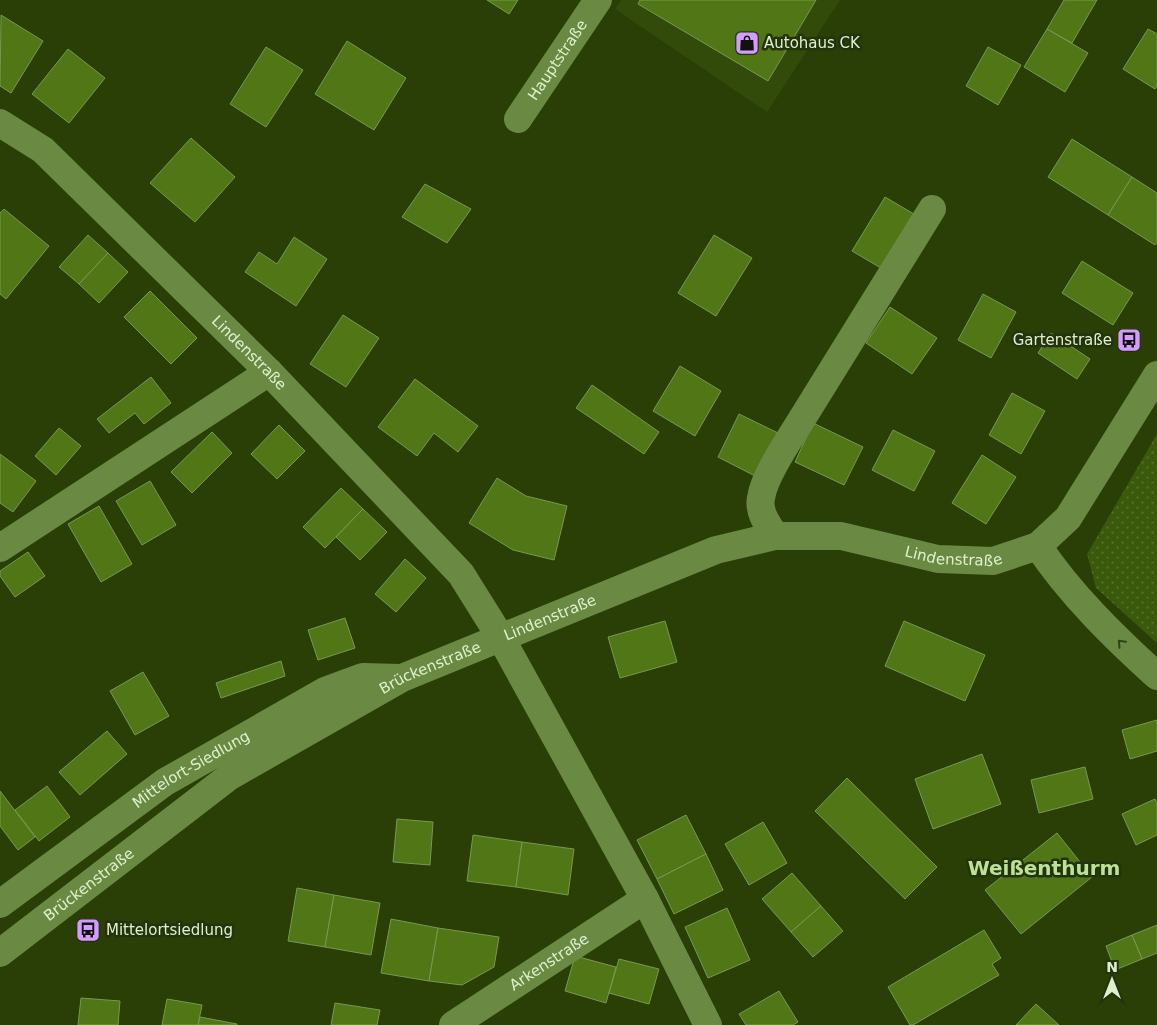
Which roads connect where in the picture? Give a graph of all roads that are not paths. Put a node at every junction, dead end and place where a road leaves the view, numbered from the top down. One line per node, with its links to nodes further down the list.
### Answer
1 (598, 0): 2 (street, Hauptstraße)
2 (518, 119)
3 (0, 123): 5 (street, Lindenstraße)
4 (932, 209): 7 (street)
5 (269, 372): 9 (street); 10 (street, Lindenstraße)
6 (1157, 375): 8 (street)
7 (775, 536): 8 (street, Lindenstraße); 10 (street, Lindenstraße)
8 (1038, 546): 11 (street, one-way to 8)
9 (0, 548)
10 (501, 638): 12 (street, Brückenstraße); 13 (street)
11 (1157, 676)
12 (402, 678): 14 (street, Mittelort-Siedlung); 15 (street, Brückenstraße)
13 (645, 899): 16 (street, Arkenstraße); 17 (street)
14 (0, 904)
15 (0, 953)
16 (453, 1025)
17 (708, 1025)

